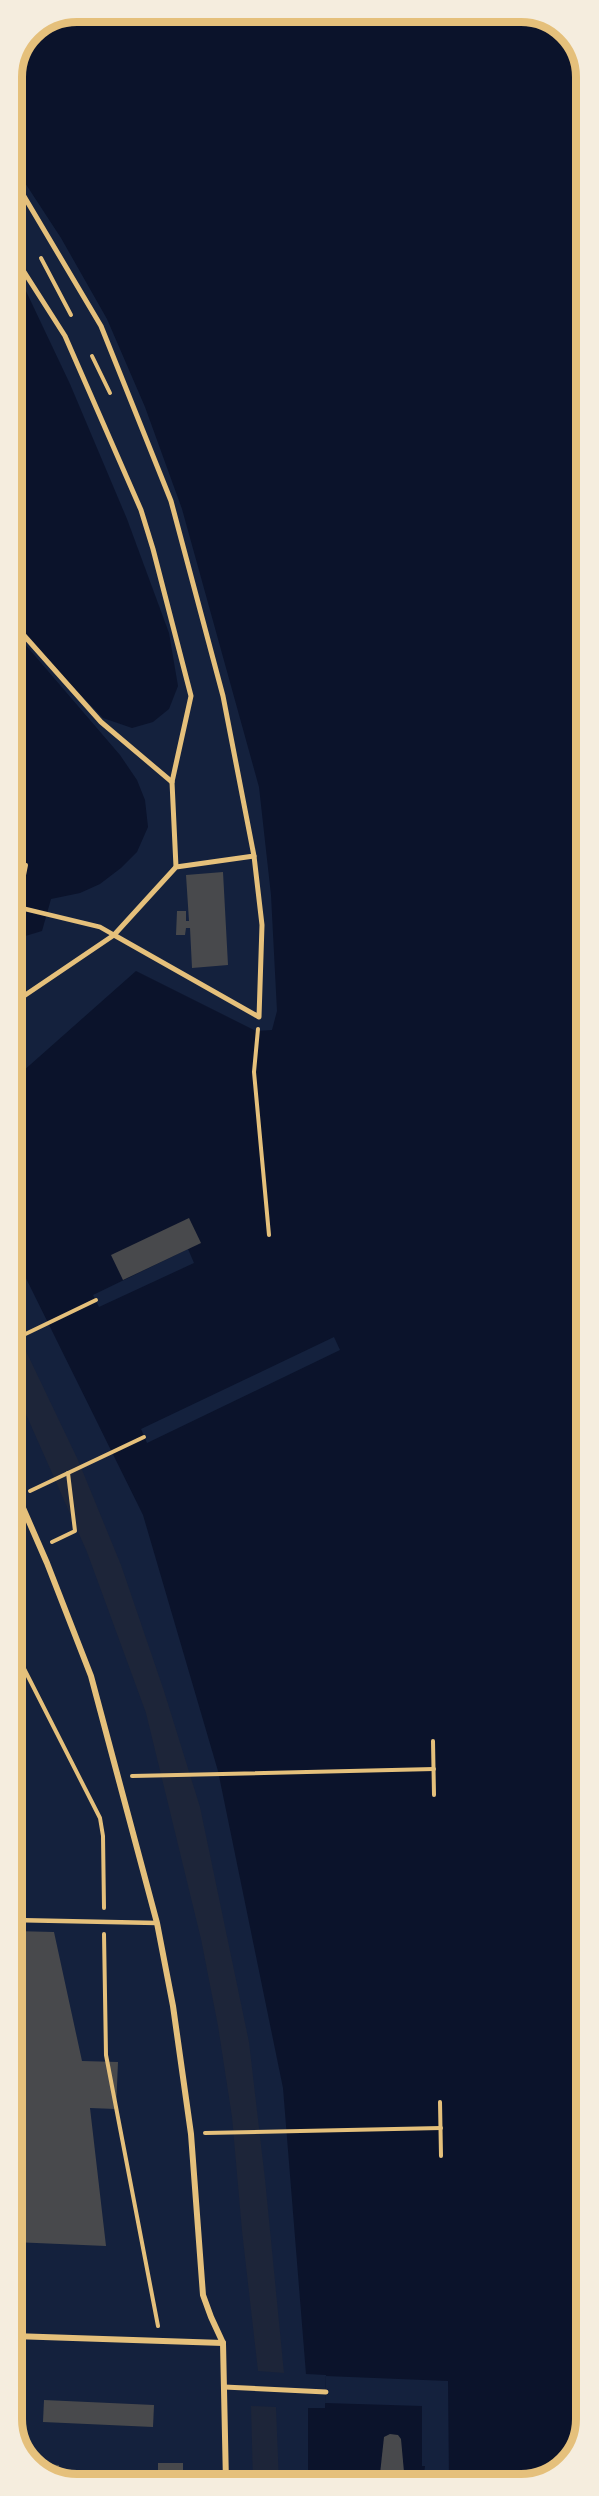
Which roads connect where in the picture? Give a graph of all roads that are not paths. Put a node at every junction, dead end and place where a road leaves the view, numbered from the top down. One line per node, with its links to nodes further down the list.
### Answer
1 (22, 193): 5 (street)
2 (22, 269): 4 (street)
3 (22, 632): 4 (street)
4 (172, 782): 6 (street)
5 (254, 856): 6 (street); 8 (street)
6 (176, 867): 8 (street)
7 (22, 908): 8 (lane)
8 (114, 935): 9 (street)
9 (22, 997)
10 (22, 1506): 12 (street)
11 (22, 1920): 12 (lane)
12 (157, 1923): 14 (street)
13 (22, 2336): 14 (street)
14 (223, 2343): 15 (street)
15 (224, 2387): 16 (street); 17 (street)
16 (326, 2392)
17 (226, 2473)

